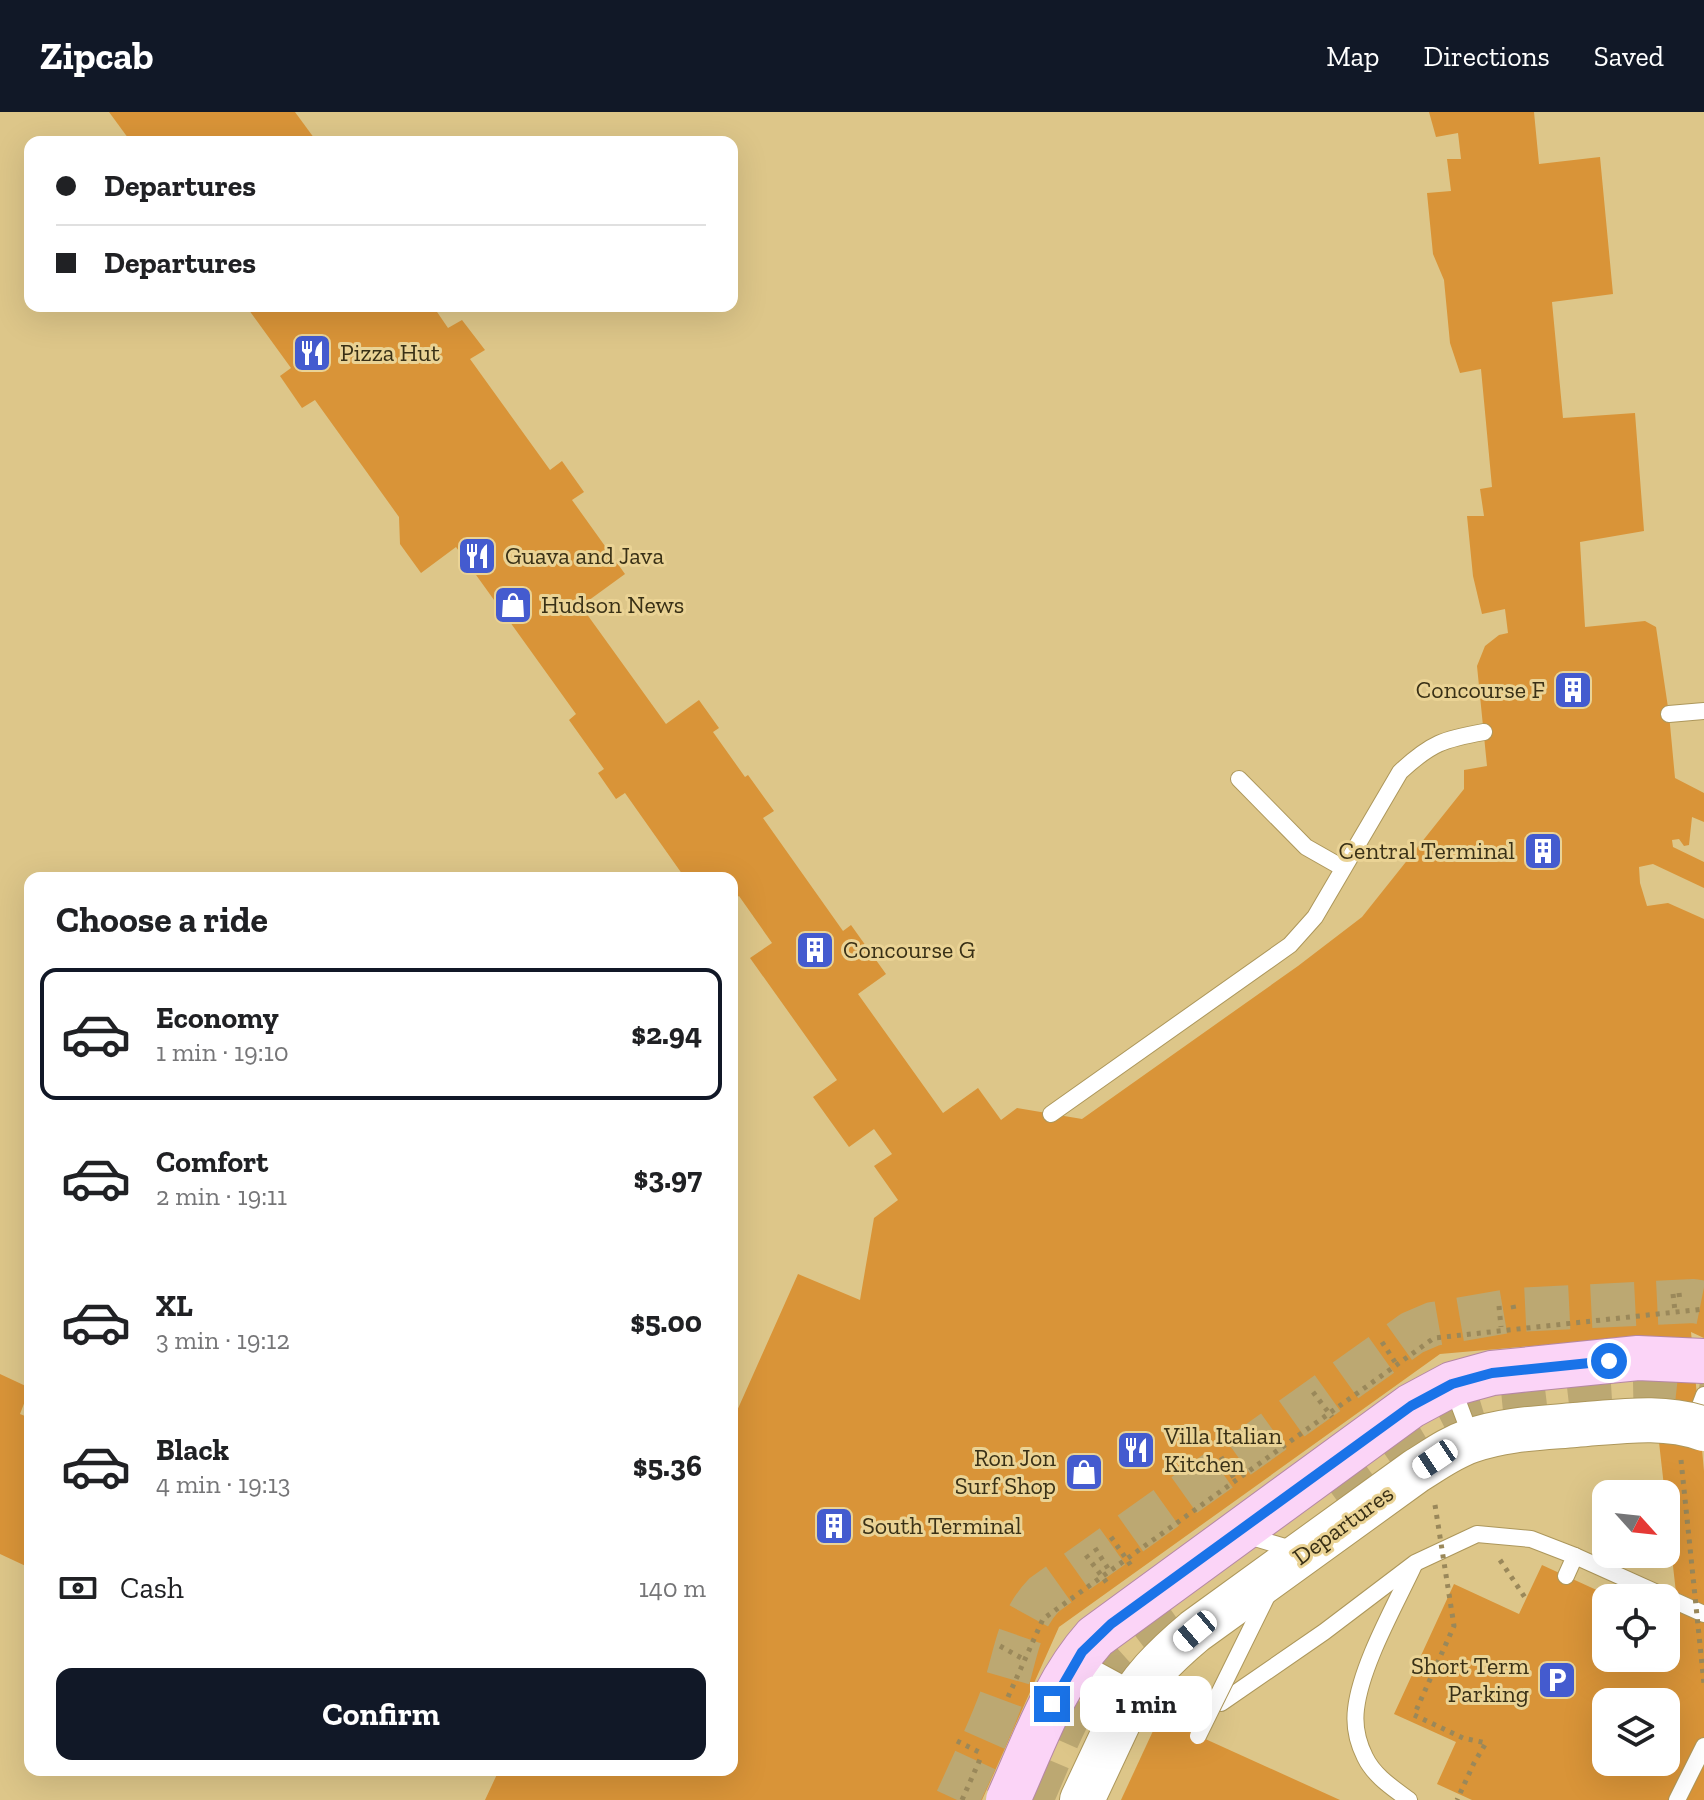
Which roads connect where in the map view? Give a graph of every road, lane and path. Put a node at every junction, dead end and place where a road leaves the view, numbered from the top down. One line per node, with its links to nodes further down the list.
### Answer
1 (1704, 711): 2 (lane)
2 (1669, 714)
3 (1484, 732): 5 (lane)
4 (1239, 779): 5 (lane)
5 (1343, 868): 6 (lane)
6 (1051, 1114)
7 (1680, 1301): 9 (path)
8 (1499, 1306): 11 (path)
9 (1675, 1311)
10 (1665, 1312): 12 (path)
11 (1501, 1327)
12 (1667, 1327)
13 (1382, 1342): 15 (path)
14 (1704, 1361): 16 (main road, bridge)
15 (1395, 1362)
16 (1452, 1384): 18 (lane, bridge); 22 (main road, bridge)
17 (1695, 1425): 18 (main road, Departures, bridge); 35 (path, bridge)
18 (1472, 1440): 26 (main road, Departures, bridge)
19 (1221, 1457): 20 (path)
20 (1234, 1478)
21 (1434, 1496): 42 (path, bridge)
22 (1237, 1532): 26 (lane, bridge); 33 (main road, bridge)
23 (1095, 1548): 28 (path)
24 (1494, 1554): 30 (path)
25 (1575, 1556): 27 (lane); 29 (lane); 31 (lane)
26 (1291, 1563): 36 (main road, Departures, bridge); 38 (lane, bridge)
27 (1415, 1563): 37 (lane); 45 (lane)
28 (1109, 1570)
29 (1566, 1576)
30 (1526, 1599)
31 (1704, 1614)
32 (1000, 1646): 34 (path)
33 (1077, 1659): 36 (lane, bridge); 43 (main road, bridge)
34 (1025, 1660)
35 (1704, 1684)
36 (1136, 1691): 44 (main road, Departures, bridge)
37 (1221, 1703)
38 (1198, 1736)
39 (957, 1741): 41 (path)
40 (1704, 1746): 46 (lane)
41 (981, 1753)
42 (1458, 1797)
43 (1008, 1800)
44 (1082, 1800)
45 (1409, 1800)
46 (1677, 1800)

